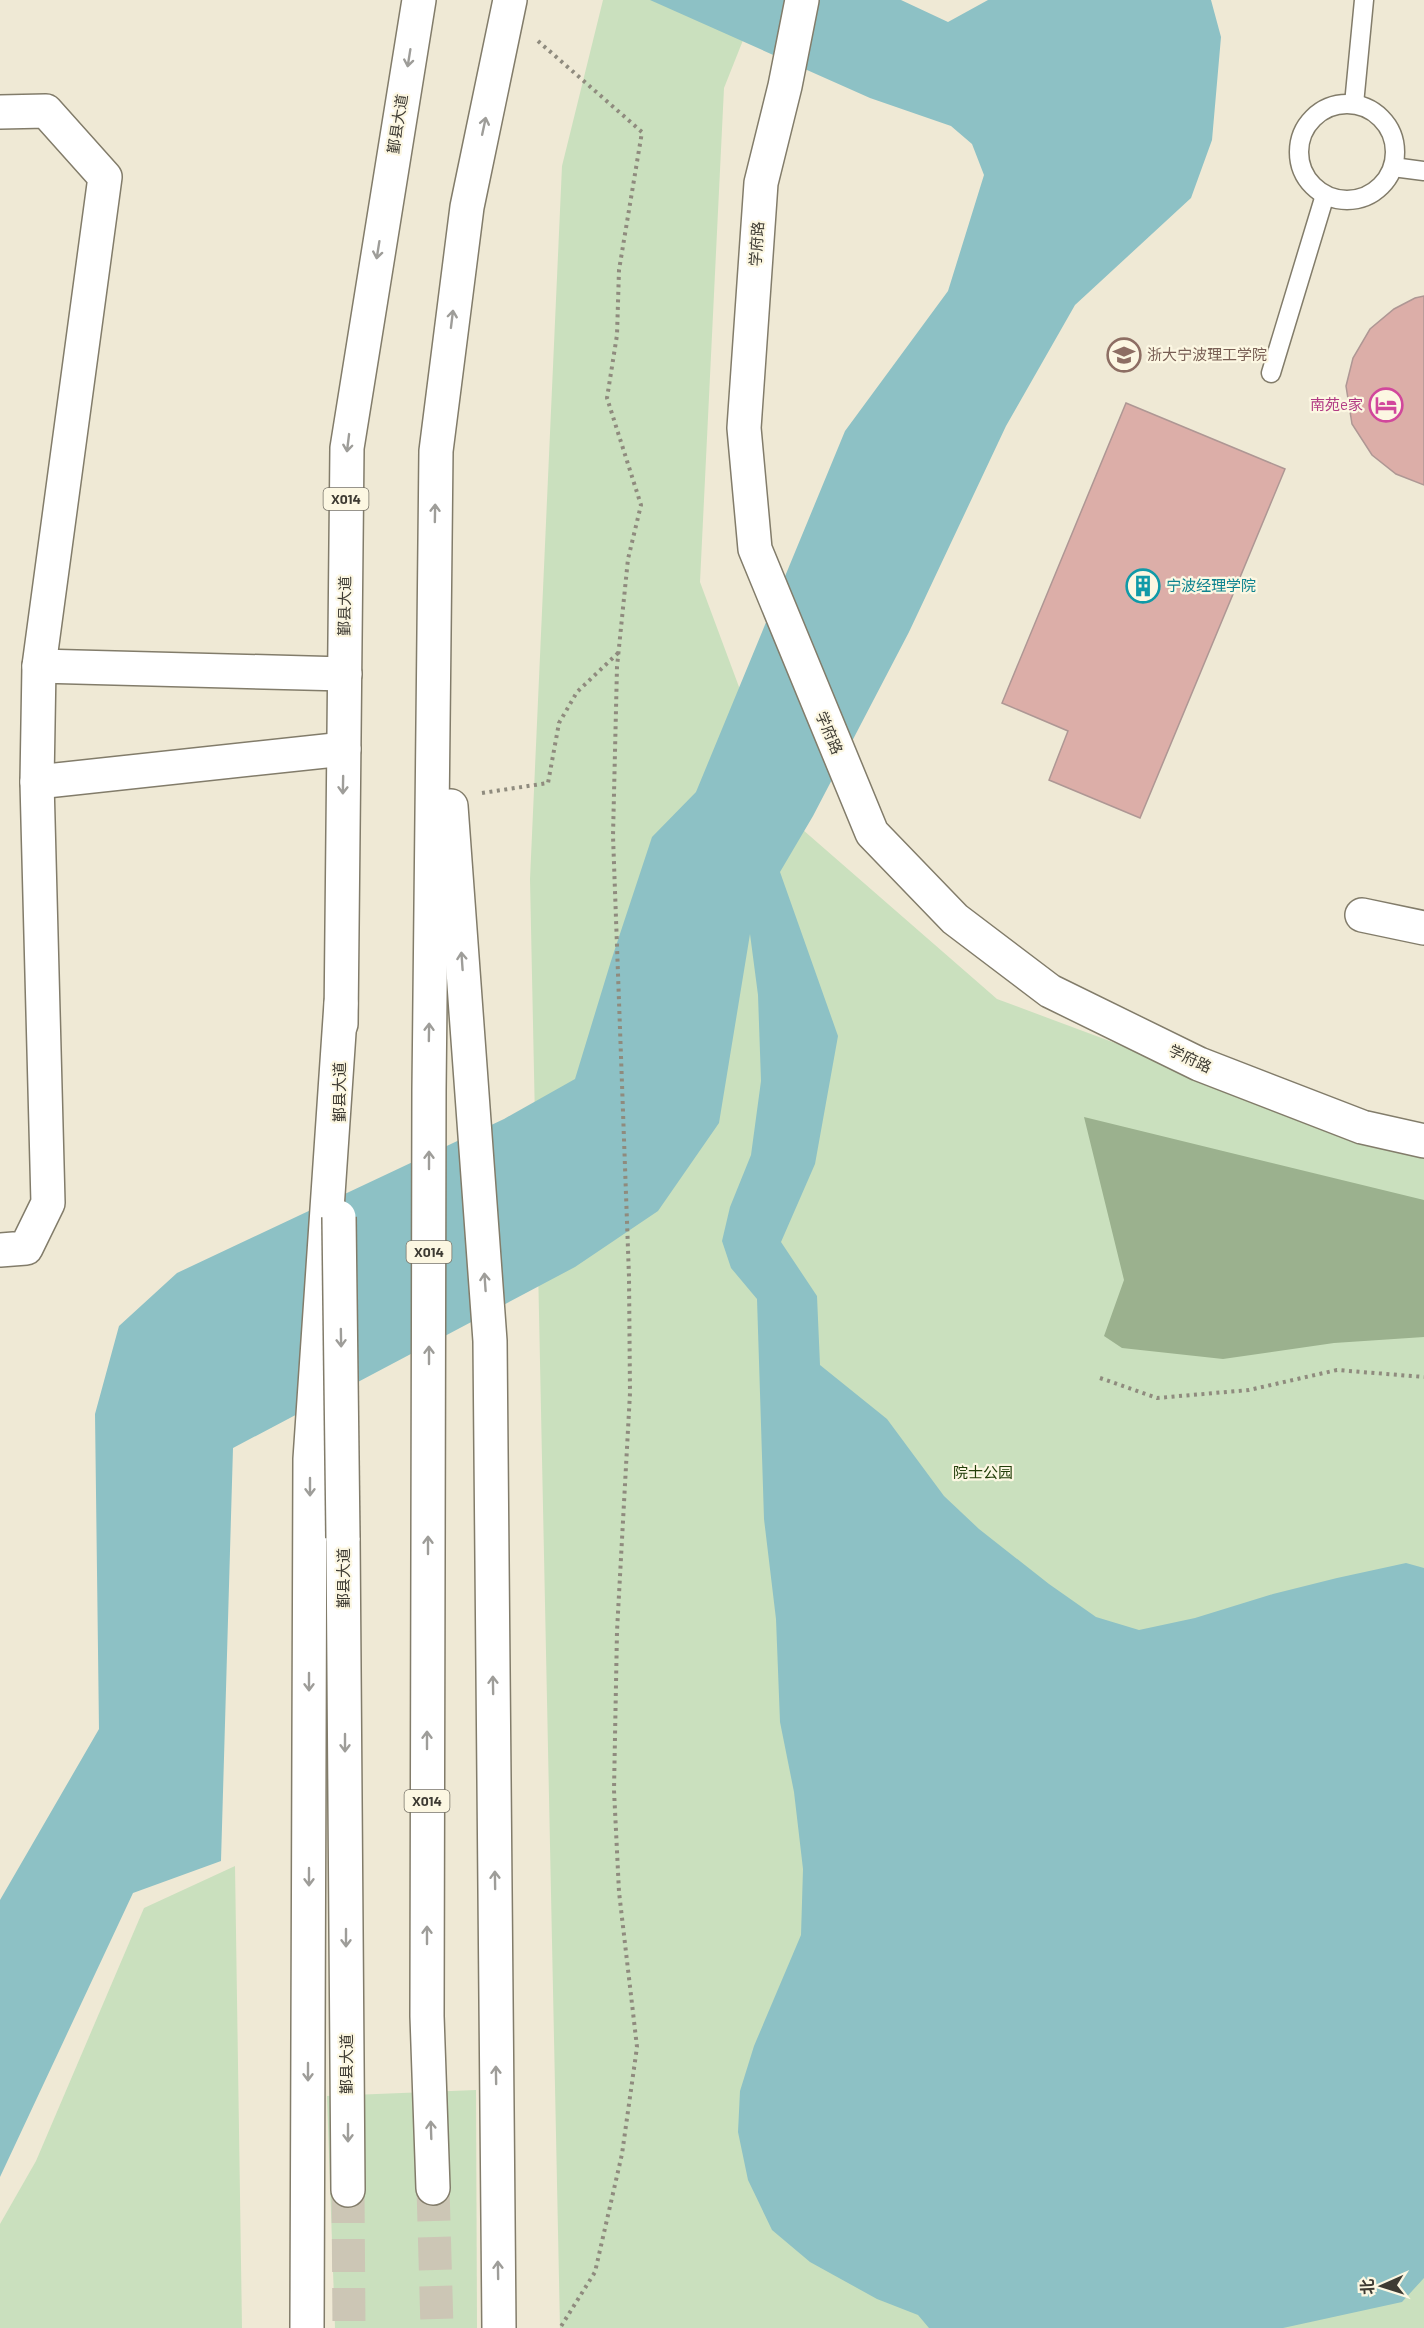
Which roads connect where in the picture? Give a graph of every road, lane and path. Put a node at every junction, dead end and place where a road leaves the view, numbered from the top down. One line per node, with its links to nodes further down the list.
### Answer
1 (419, 0): 14 (main road, 鄞县大道 / X014, one-way to 14)
2 (802, 0): 20 (main road, 学府路)
3 (1364, 0): 5 (lane)
4 (509, 7): 11 (main road, one-way to 4); 12 (path)
5 (1354, 104): 7 (lane); 9 (lane)
6 (0, 111): 13 (main road)
7 (1393, 167): 8 (lane); 9 (lane)
8 (1424, 171)
9 (1325, 195): 10 (lane)
10 (1271, 373)
11 (434, 571): 17 (main road); 25 (main road, X014, one-way to 11)
12 (619, 653): 17 (path); 29 (path)
13 (39, 666): 14 (main road); 16 (main road)
14 (345, 674): 15 (main road, 鄞县大道 / X014)
15 (344, 749): 16 (main road); 21 (main road, 鄞县大道 / X014, one-way to 21)
16 (37, 782): 22 (main road)
17 (451, 798): 28 (main road, one-way to 17)
18 (1362, 915): 19 (main road)
19 (1424, 928)
20 (1424, 1141)
21 (334, 1202): 26 (main road, 鄞县大道 / X014, one-way to 26, bridge); 27 (main road, one-way to 27)
22 (0, 1250)
23 (1424, 1377): 24 (path)
24 (1100, 1378)
25 (433, 2188)
26 (348, 2190)
27 (307, 2328)
28 (499, 2328)
29 (560, 2328)

